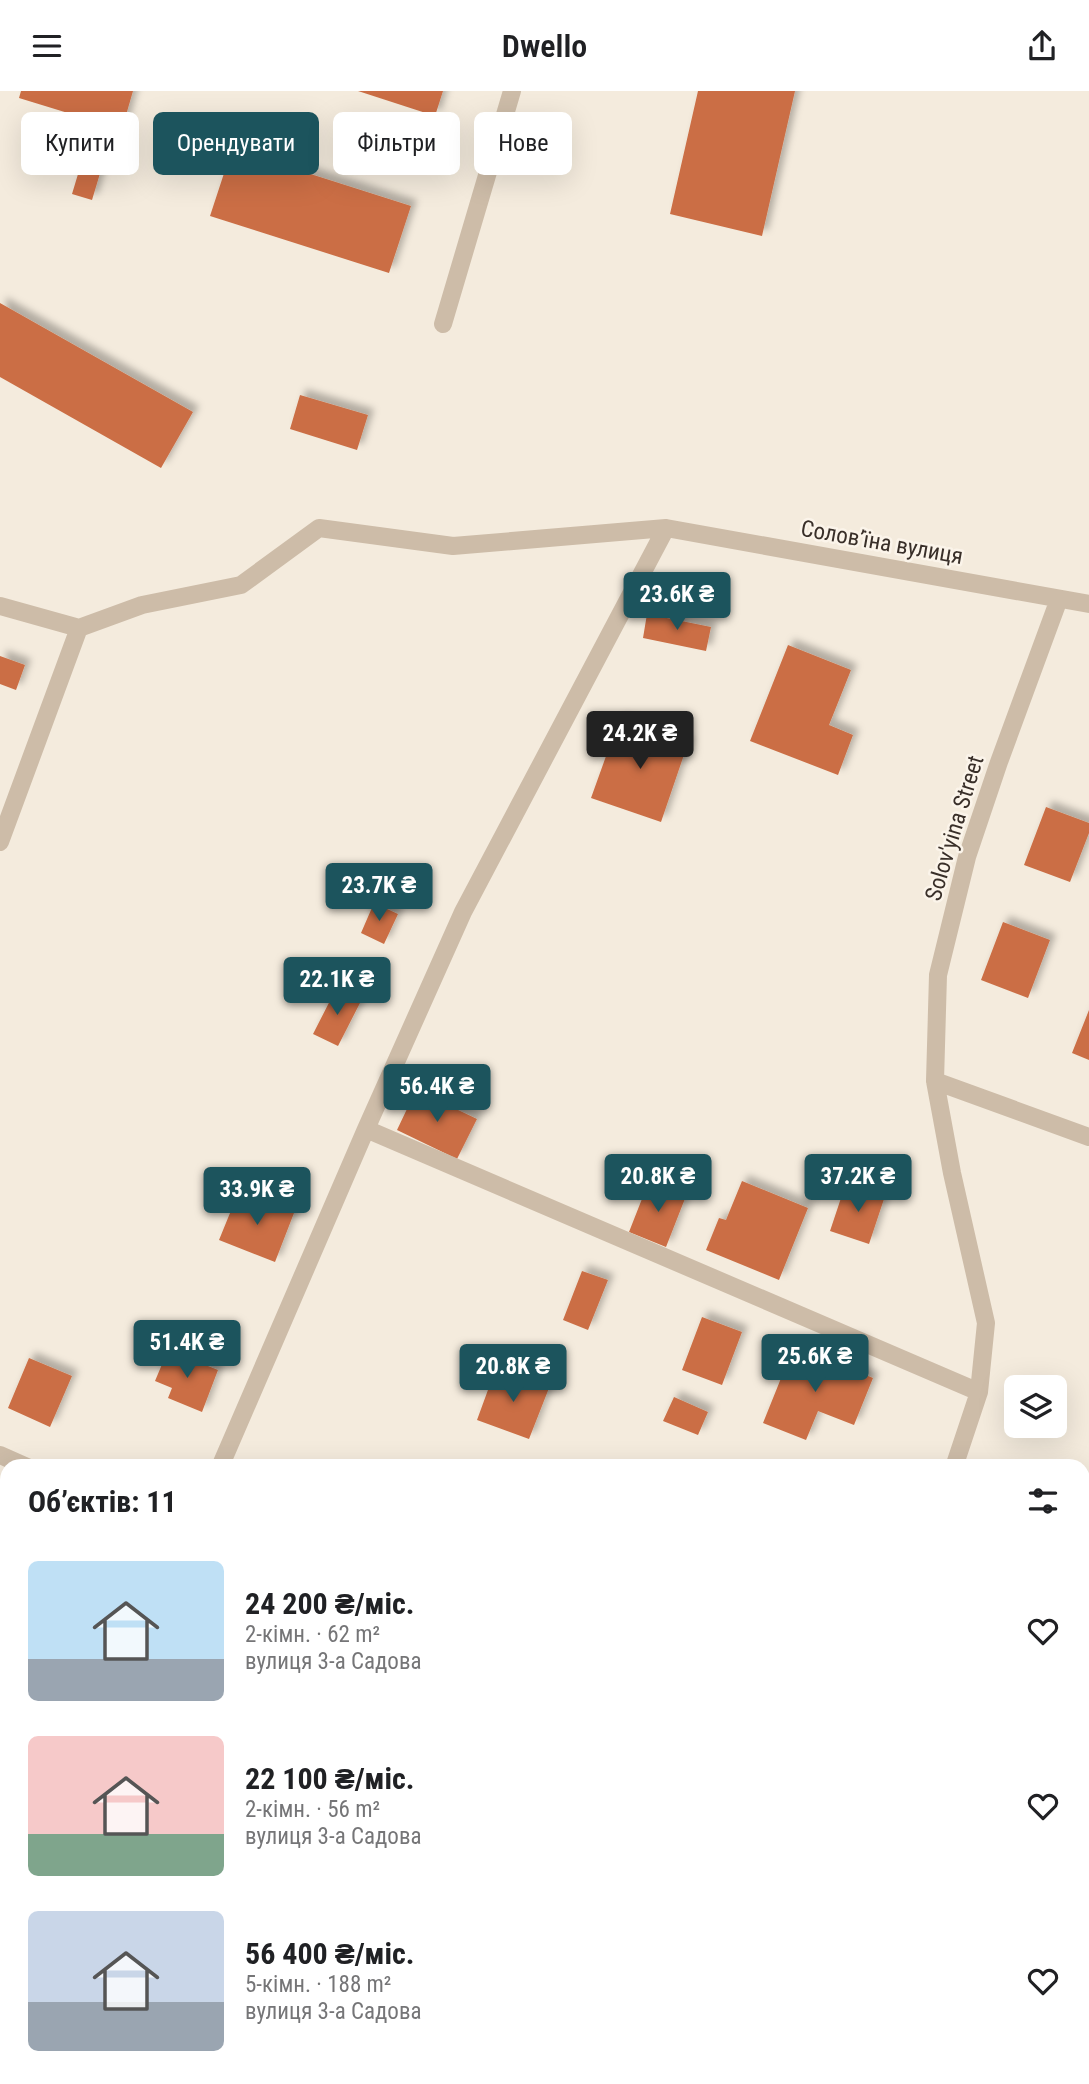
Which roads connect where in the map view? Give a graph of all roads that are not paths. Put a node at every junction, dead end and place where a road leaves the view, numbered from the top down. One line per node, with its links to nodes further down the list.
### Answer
1 (512, 91): 2 (street)
2 (443, 324)
3 (666, 528): 4 (street, Соловʼїна вулиця); 7 (street, Соловʼїна вулиця); 10 (street)
4 (1059, 599): 5 (street, Соловʼїна вулиця); 9 (street, Solov'yina Street)
5 (1089, 604)
6 (0, 606): 7 (street)
7 (79, 628): 8 (street)
8 (0, 842)
9 (935, 1081): 11 (street); 12 (street, Solov'yina Street)
10 (366, 1129): 12 (street); 13 (street)
11 (1089, 1136)
12 (979, 1392): 14 (street, Solov'yina Street)
13 (223, 1459)
14 (957, 1459)

